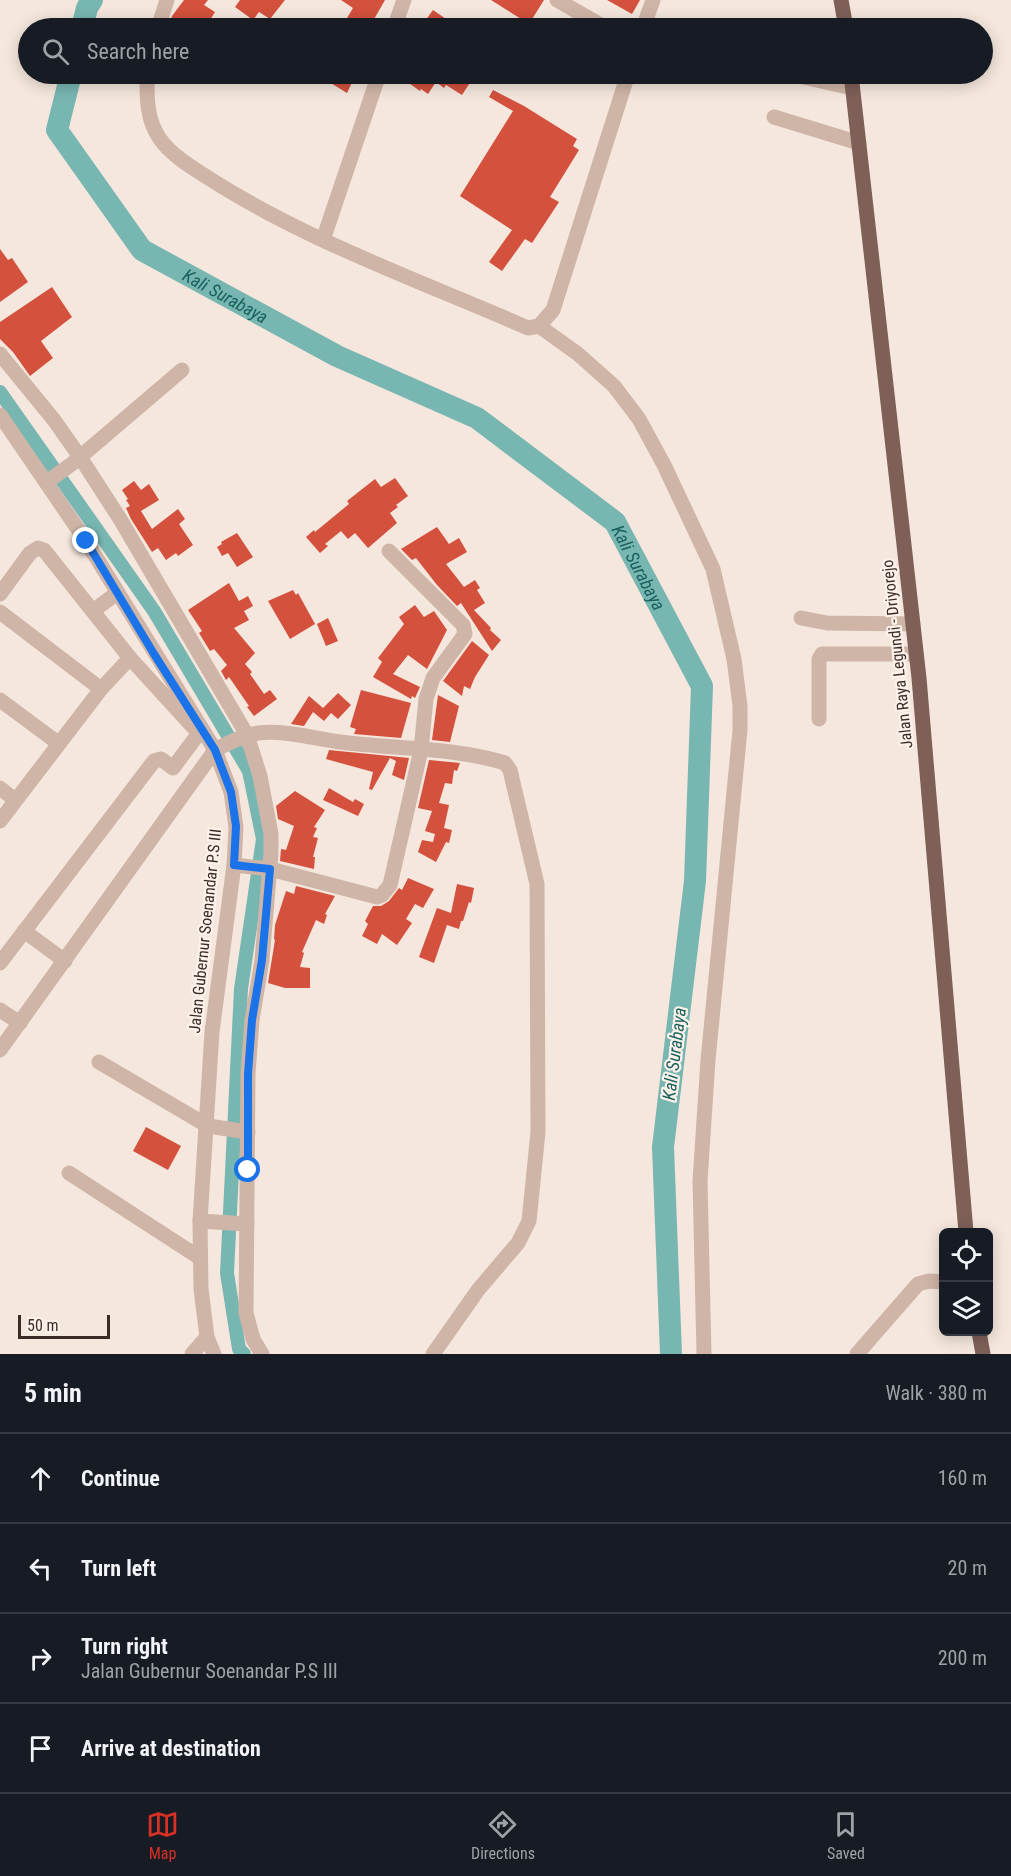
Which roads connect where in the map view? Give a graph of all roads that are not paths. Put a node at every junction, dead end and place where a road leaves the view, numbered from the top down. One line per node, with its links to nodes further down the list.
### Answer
1 (167, 0): 6 (street)
2 (404, 0): 7 (street)
3 (557, 0): 8 (street)
4 (653, 0): 9 (street)
5 (841, 0): 10 (main road)
6 (161, 18)
7 (398, 18)
8 (588, 18)
9 (647, 18)
10 (844, 18)
11 (147, 84): 17 (street)
12 (376, 84): 17 (street)
13 (625, 84): 18 (street)
14 (852, 84): 16 (main road, Jalan Raya Legundi - Driyorejo)
15 (774, 117): 16 (street)
16 (859, 142): 31 (main road, Jalan Raya Legundi - Driyorejo)
17 (324, 240): 18 (street)
18 (539, 326): 71 (street)
19 (0, 354): 22 (street)
20 (182, 370): 22 (street)
21 (0, 415): 23 (street, Jalan Gubernur Soenandar P.S III)
22 (77, 460): 23 (street); 39 (street)
23 (51, 479): 25 (street, Jalan Gubernur Soenandar P.S III)
24 (388, 551): 42 (street)
25 (117, 593): 27 (street); 29 (street, Jalan Gubernur Soenandar P.S III)
26 (0, 594): 27 (street)
27 (93, 611): 32 (street)
28 (0, 612): 35 (street)
29 (130, 613): 32 (street); 38 (street, Jalan Gubernur Soenandar P.S III)
30 (801, 618): 31 (street)
31 (913, 624): 33 (main road, Jalan Raya Legundi - Driyorejo)
32 (106, 628): 34 (street)
33 (916, 654): 37 (street); 62 (main road, Jalan Raya Legundi - Driyorejo)
34 (130, 658): 35 (street); 38 (street)
35 (101, 689): 40 (street)
36 (0, 700): 40 (street)
37 (819, 719)
38 (200, 731): 41 (street, Jalan Gubernur Soenandar P.S III); 43 (street)
39 (244, 736): 41 (street); 42 (street); 49 (street)
40 (58, 744): 46 (street)
41 (219, 748): 44 (street); 48 (street, Jalan Gubernur Soenandar P.S III)
42 (421, 750): 49 (street); 70 (street)
43 (173, 768): 44 (street); 50 (street)
44 (191, 783): 51 (street)
45 (0, 788): 46 (street)
46 (15, 800): 47 (street)
47 (0, 821)
48 (238, 865): 49 (street); 57 (street, Jalan Gubernur Soenandar P.S III)
49 (266, 868): 58 (street)
50 (24, 931): 51 (street); 52 (street)
51 (65, 961): 54 (street)
52 (0, 963)
53 (0, 1010): 54 (street)
54 (20, 1023): 55 (street)
55 (0, 1050)
56 (99, 1062): 57 (street)
57 (212, 1126): 58 (street); 60 (street, Jalan Gubernur Soenandar P.S III)
58 (245, 1132): 61 (street)
59 (69, 1173): 63 (street)
60 (205, 1221): 61 (street); 63 (street, Jalan Gubernur Soenandar P.S III)
61 (241, 1224): 69 (street)
62 (966, 1228)
63 (200, 1258): 66 (street, Jalan Gubernur Soenandar P.S III)
64 (939, 1282): 72 (street)
65 (980, 1336): 73 (main road)
66 (207, 1337): 67 (street); 68 (street, Jalan Gubernur Soenandar P.S III)
67 (192, 1354)
68 (214, 1354)
69 (262, 1354)
70 (434, 1354)
71 (704, 1354)
72 (857, 1354)
73 (984, 1354)

